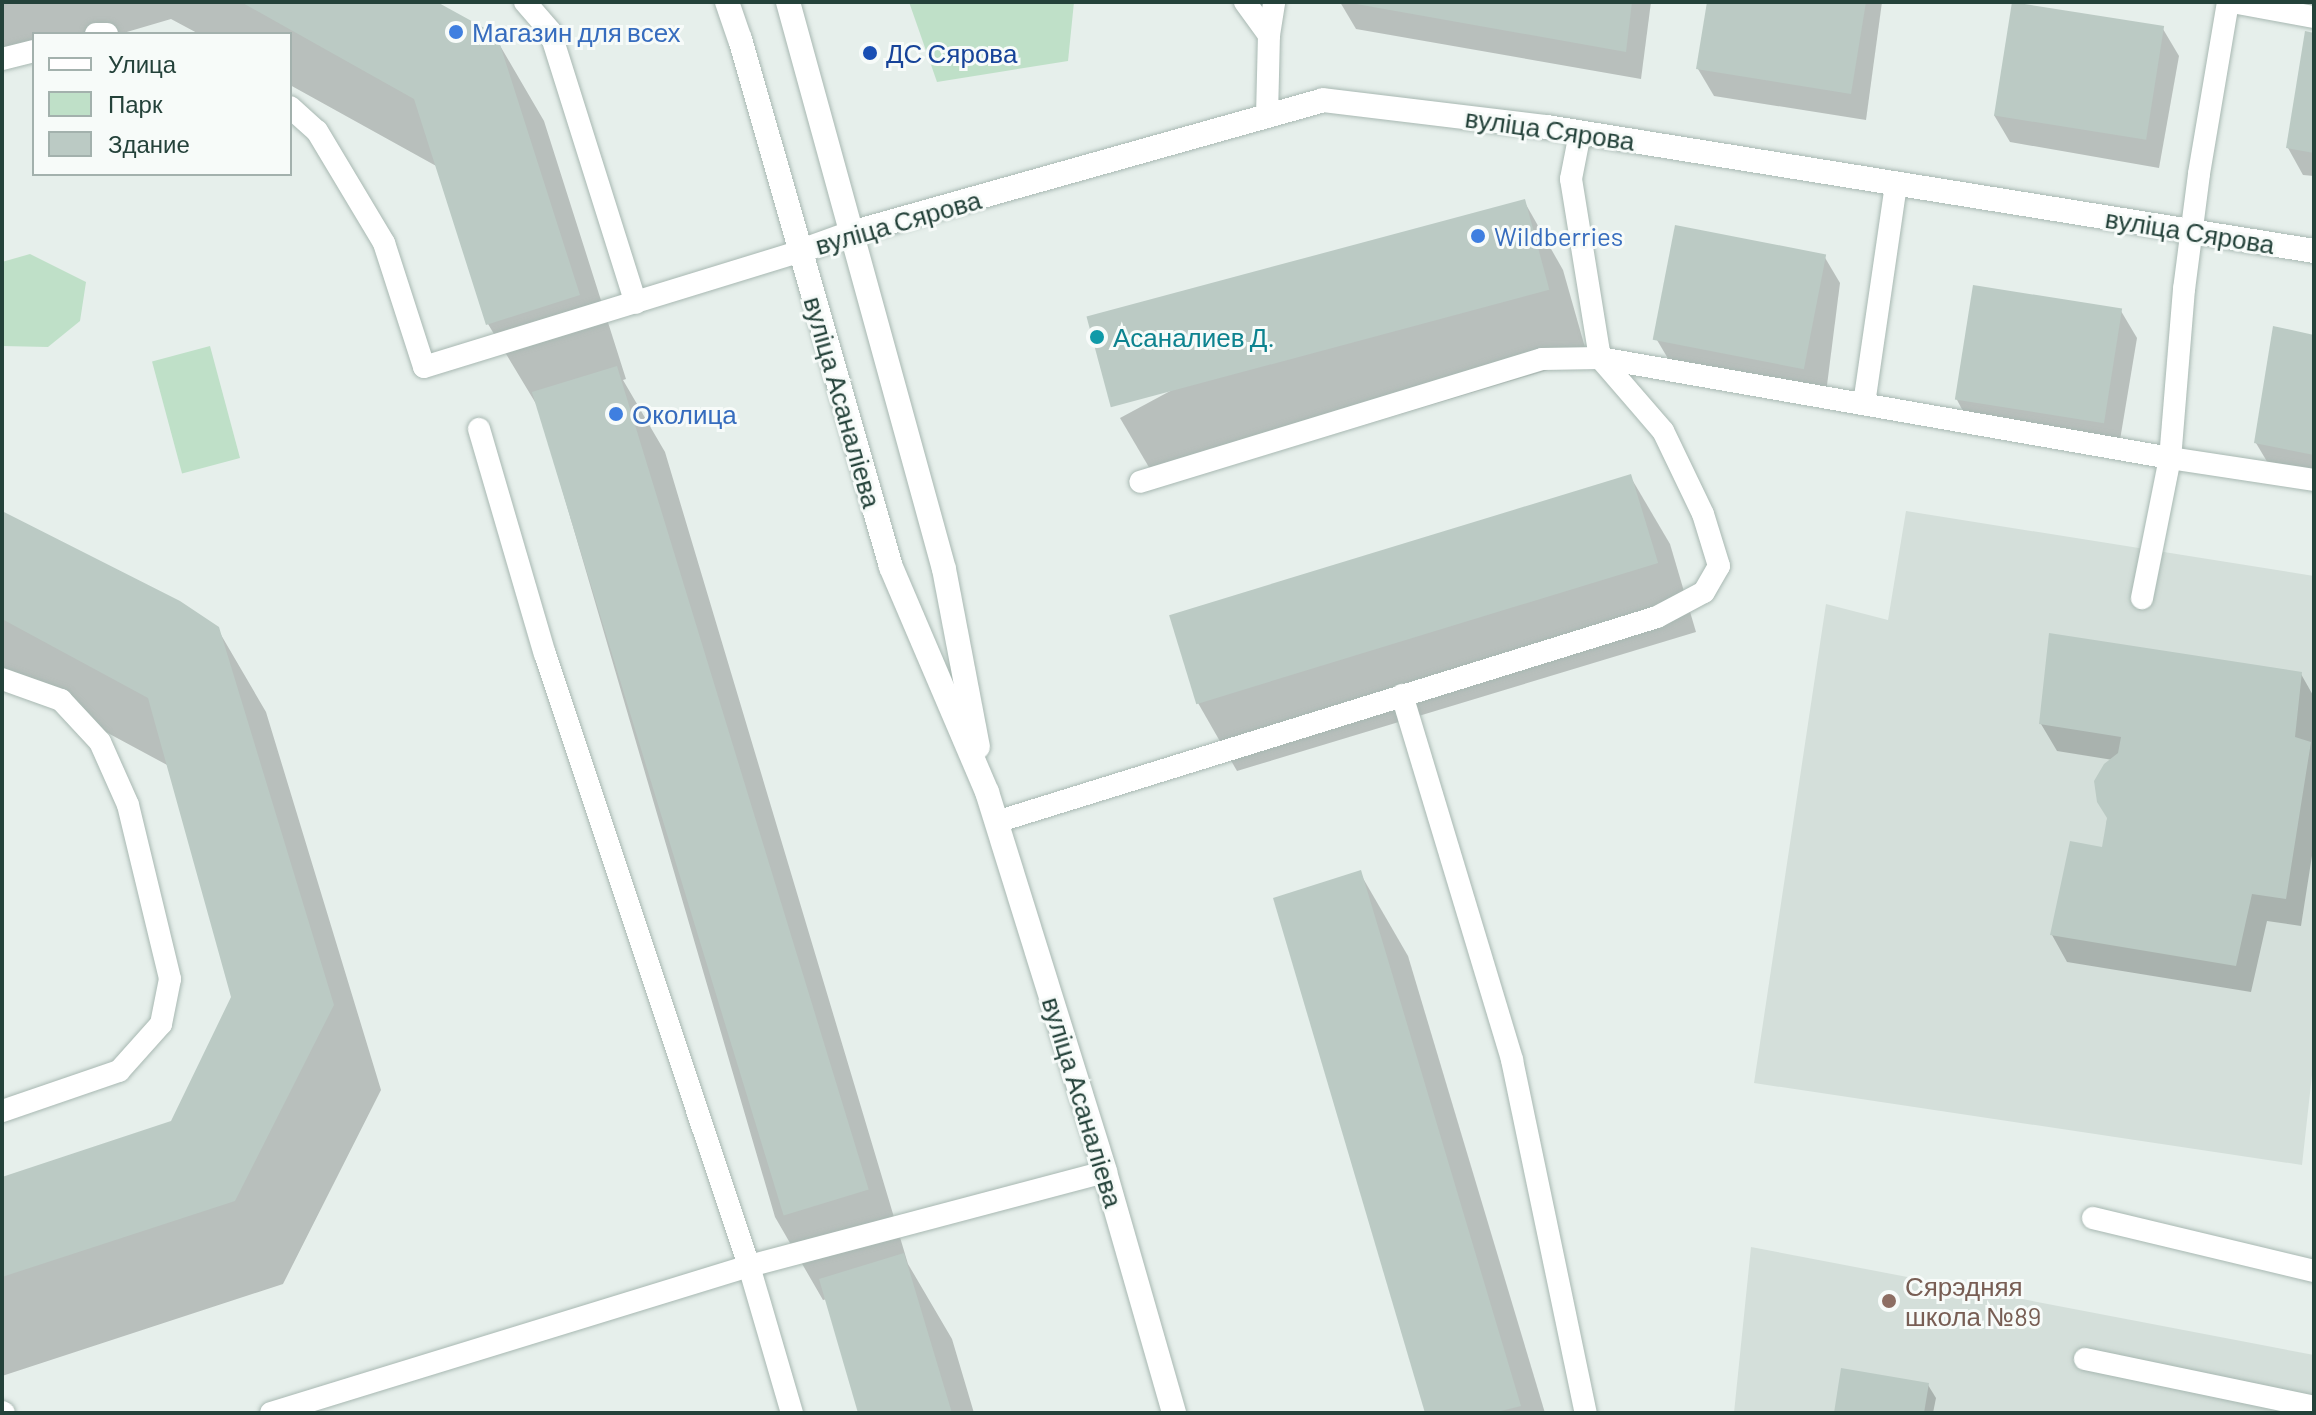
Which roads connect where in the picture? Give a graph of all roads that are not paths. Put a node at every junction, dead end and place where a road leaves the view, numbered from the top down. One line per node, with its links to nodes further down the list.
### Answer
1 (525, 2): 20 (lane)
2 (727, 2): 18 (main road, вуліца Асаналіева)
3 (788, 2): 7 (main road, вуліца Асаналіева)
4 (1245, 2): 9 (lane)
5 (1274, 2): 9 (lane)
6 (2230, 2): 8 (lane); 16 (lane)
7 (796, 14): 17 (main road, вуліца Асаналіева)
8 (2314, 17)
9 (1269, 35): 13 (lane)
10 (32, 52): 11 (lane)
11 (2, 59)
12 (292, 109): 20 (lane)
13 (1267, 116): 14 (main road, вуліца Сярова); 17 (main road, вуліца Сярова)
14 (1580, 133): 15 (main road, вуліца Сярова); 21 (lane)
15 (1896, 184): 16 (main road, вуліца Сярова); 22 (lane)
16 (2192, 232): 19 (main road, вуліца Сярова); 24 (lane)
17 (851, 233): 18 (main road, вуліца Сярова); 30 (main road, вуліца Асаналіева)
18 (801, 251): 20 (lane); 30 (main road, вуліца Асаналіева)
19 (2314, 251)
20 (636, 303)
21 (1600, 358): 22 (lane); 26 (lane); 29 (lane)
22 (1864, 404): 24 (lane)
23 (479, 429): 35 (lane)
24 (2170, 458): 25 (lane); 27 (lane)
25 (2314, 480)
26 (1140, 482)
27 (2142, 598)
28 (2, 679): 32 (lane)
29 (1402, 695): 31 (lane); 42 (lane)
30 (987, 792): 31 (main road, вуліца Асаналіева)
31 (996, 822): 33 (main road, вуліца Асаналіева)
32 (2, 1111)
33 (1105, 1172): 35 (lane); 41 (main road, вуліца Асаналіева)
34 (2093, 1218): 36 (lane)
35 (749, 1266): 39 (lane); 40 (lane)
36 (2314, 1271)
37 (2085, 1359): 38 (lane)
38 (2314, 1407)
39 (271, 1413)
40 (792, 1413)
41 (1174, 1413)
42 (1586, 1413)

